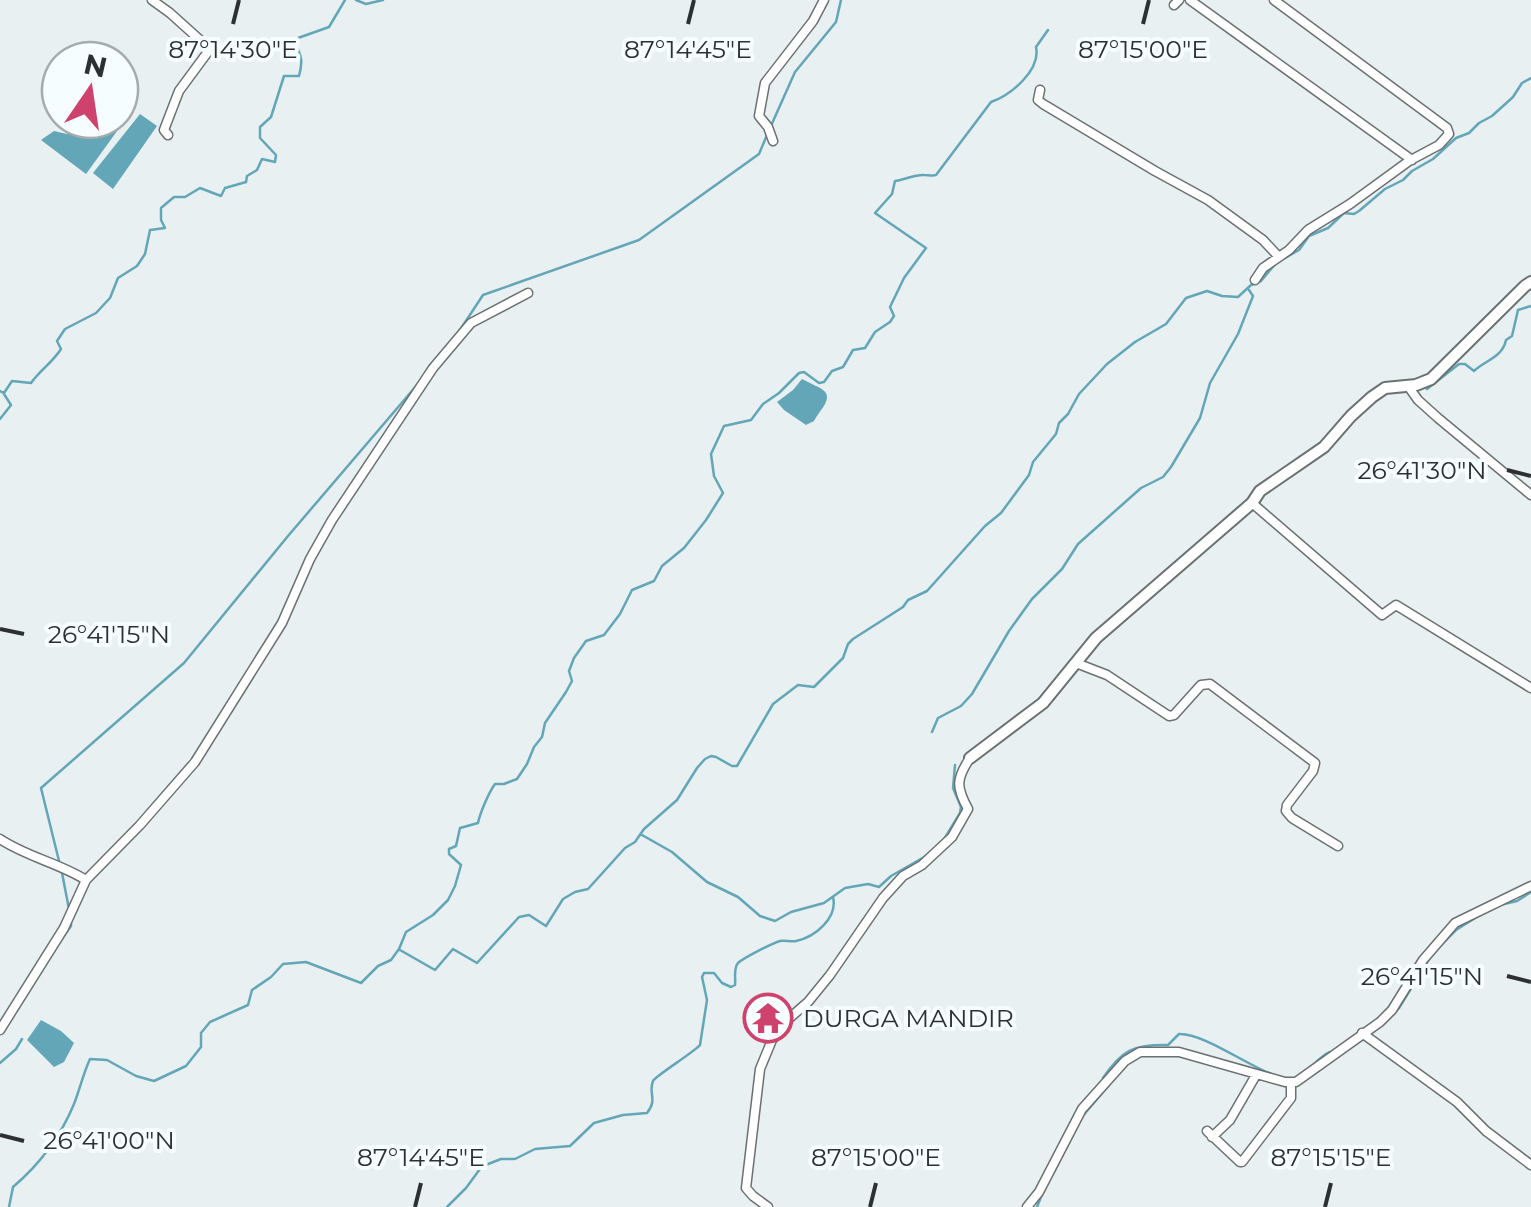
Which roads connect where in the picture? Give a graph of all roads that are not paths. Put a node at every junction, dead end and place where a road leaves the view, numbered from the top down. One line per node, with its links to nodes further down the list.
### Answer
1 (152, 0): 6 (street)
2 (824, 0): 7 (street)
3 (1190, 0): 8 (street)
4 (1274, 0): 8 (street)
5 (1040, 90): 9 (street)
6 (168, 135)
7 (773, 142)
8 (1412, 160): 9 (street)
9 (1278, 256): 10 (street)
10 (1255, 280)
11 (1531, 282): 13 (street)
12 (528, 292): 21 (street)
13 (1408, 386): 14 (street); 15 (street)
14 (1531, 494)
15 (1252, 503): 16 (street); 17 (street)
16 (1076, 662): 18 (street); 20 (street)
17 (1531, 688)
18 (970, 758): 28 (street)
19 (0, 839): 21 (street)
20 (1338, 846)
21 (86, 880): 23 (street)
22 (1531, 886): 24 (street)
23 (0, 1030)
24 (1362, 1032): 26 (street); 27 (street)
25 (1256, 1074): 26 (street); 26 (street); 29 (street)
26 (1291, 1083)
27 (1531, 1165)
28 (768, 1207)
29 (1028, 1207)

